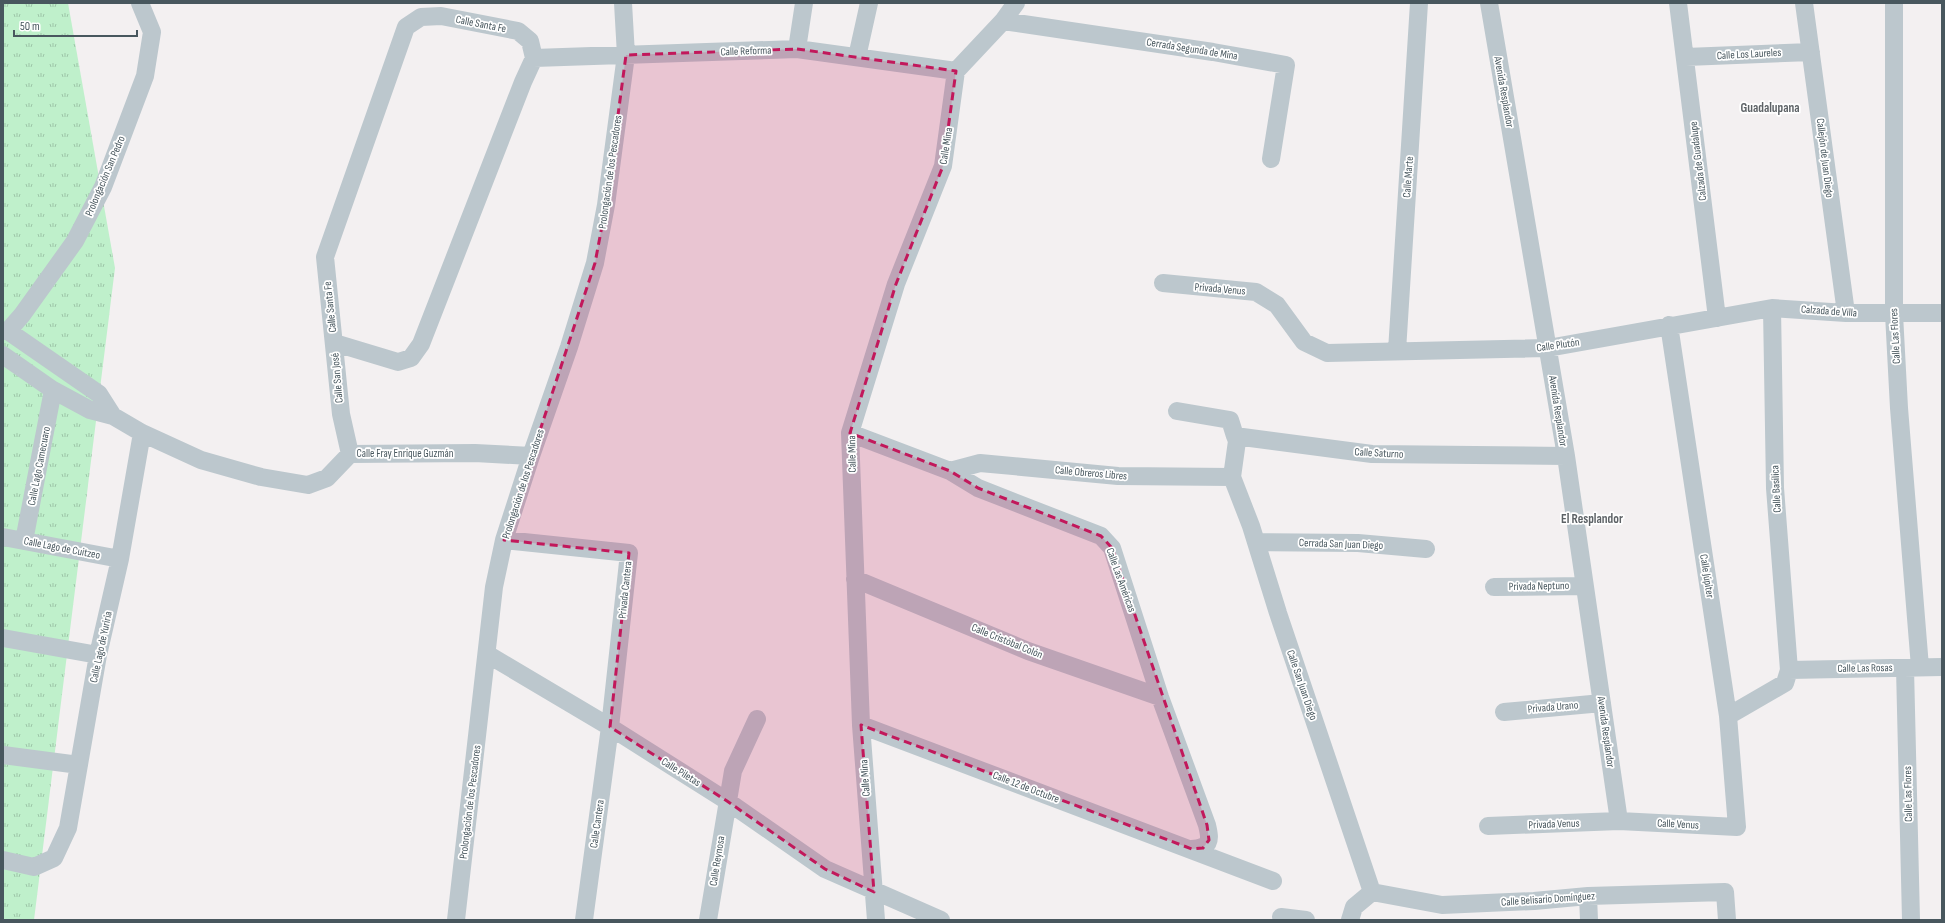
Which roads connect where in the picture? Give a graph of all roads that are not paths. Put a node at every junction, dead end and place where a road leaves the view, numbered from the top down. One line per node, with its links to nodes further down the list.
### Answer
1 (140, 3): 27 (street, Prolongación San Pedro)
2 (623, 3): 14 (street, Prolongación de los Pescadores)
3 (804, 3): 12 (street)
4 (869, 3): 15 (street)
5 (1016, 3): 11 (street)
6 (1419, 3): 30 (street, Calle Marte)
7 (1489, 3): 29 (street, Avenida Resplandor)
8 (1678, 3): 16 (street, Calzada de Guadalupe)
9 (1804, 3): 13 (street, Callejón de Juan Diego)
10 (1894, 3): 24 (street, Calle Las Flores)
11 (1003, 21): 18 (street); 19 (street, Cerrada Segunda de Mina)
12 (797, 49): 14 (street, Calle Reforma); 15 (street, Calle Reforma)
13 (1811, 52): 16 (street, Calle Los Laureles); 22 (street, Callejón de Juan Diego)
14 (626, 55): 17 (street, Calle Reforma); 39 (street, Prolongación de los Pescadores)
15 (856, 57): 18 (street, Calle Reforma)
16 (1686, 57): 25 (street, Calzada de Guadalupe)
17 (534, 58): 28 (street, Calle San José); 28 (street, Calle Santa Fe)
18 (956, 71): 35 (street, Calle Mina)
19 (1271, 159)
20 (1163, 283): 30 (street, Privada Venus)
21 (1772, 308): 22 (street, Calzada de Villa); 25 (street, Calzada de Villa); 57 (street, Calle Basílica)
22 (1846, 313): 24 (street, Calzada de Villa)
23 (1942, 313): 24 (street, Calzada de Villa)
24 (1894, 314): 55 (street, Calle Las Flores)
25 (1717, 318): 26 (street, Calle Plutón)
26 (1669, 325): 29 (street, Calle Plutón); 61 (street, Calle Júpiter)
27 (5, 331): 34 (street, Calle Fray Enrique Guzmán)
28 (334, 343): 38 (street, Calle San José)
29 (1548, 348): 30 (street, Calle Plutón); 40 (street, Avenida Resplandor)
30 (1397, 352)
31 (3, 355): 32 (street, Calle Fray Enrique Guzmán)
32 (54, 390): 34 (street, Calle Fray Enrique Guzmán); 45 (street, Calle Lago Camecuaro)
33 (1177, 411): 37 (street)
34 (113, 416): 36 (street, Calle Fray Enrique Guzmán)
35 (850, 432): 41 (street, Calle Las Américas); 49 (street, Calle Mina)
36 (142, 433): 38 (street, Calle Fray Enrique Guzmán); 48 (street, Calle Lago de Yuriria)
37 (1235, 436): 40 (street, Calle Saturno); 42 (street)
38 (350, 454): 39 (street, Calle Fray Enrique Guzmán)
39 (530, 456): 44 (street, Prolongación de los Pescadores)
40 (1566, 456): 50 (street, Avenida Resplandor)
41 (950, 471): 42 (street, Calle Obreros Libres); 58 (street, Calle Las Américas)
42 (1232, 478): 46 (street, Calle San Juan Diego)
43 (3, 537): 45 (street, Calle Lago de Cuitzeo)
44 (504, 540): 53 (street, Prolongación de los Pescadores); 64 (street, Privada Cantera)
45 (24, 541): 48 (street, Calle Lago de Cuitzeo)
46 (1256, 542): 47 (street, Cerrada San Juan Diego); 75 (street, Calle San Juan Diego)
47 (1426, 549)
48 (120, 559): 54 (street, Calle Lago de Yuriria)
49 (855, 579): 58 (street, Calle Cristóbal Colón); 63 (street, Calle Mina)
50 (1585, 586): 51 (street, Privada Neptuno); 59 (street, Avenida Resplandor)
51 (1494, 587)
52 (3, 638): 54 (street)
53 (487, 654): 64 (street, Calle Piletas); 79 (street, Prolongación de los Pescadores)
54 (98, 655): 66 (street, Calle Lago de Yuriria)
55 (1912, 667): 56 (street, Calle Las Rosas); 57 (street, Calle Las Rosas); 88 (street, Calle Las Flores)
56 (1942, 667)
57 (1789, 670): 61 (street)
58 (1160, 697): 71 (street, Calle Las Américas)
59 (1602, 703): 60 (street, Privada Urano); 68 (street, Avenida Resplandor)
60 (1504, 712)
61 (1728, 716): 70 (street, Calle Júpiter)
62 (757, 720): 67 (street, Calle Reynosa)
63 (862, 725): 71 (street, Calle 12 de Octubre); 74 (street, Calle Mina)
64 (610, 727): 67 (street, Calle Piletas); 80 (street, Calle Cantera)
65 (3, 755): 66 (street)
66 (79, 765): 72 (street, Calle Lago de Yuriria)
67 (727, 801): 74 (street, Calle Piletas); 81 (street, Calle Reynosa)
68 (1619, 821): 69 (street, Privada Venus); 70 (street, Calle Venus)
69 (1488, 826)
70 (1737, 827)
71 (1192, 849): 73 (street, Calle 12 de Octubre)
72 (3, 860)
73 (1273, 881)
74 (874, 892): 82 (street, Calle Mina); 83 (street, Calle Piletas)
75 (1372, 892): 77 (street, Calle Belisario Domínguez); 85 (street)
76 (1588, 896): 77 (street, Calle Belisario Domínguez); 86 (street); 87 (street, Calle Belisario Domínguez)
77 (1443, 912)
78 (1281, 916): 84 (street)
79 (456, 920)
80 (584, 920)
81 (708, 920)
82 (876, 920)
83 (941, 920)
84 (1306, 920)
85 (1350, 920)
86 (1589, 920)
87 (1727, 920)
88 (1911, 920)

